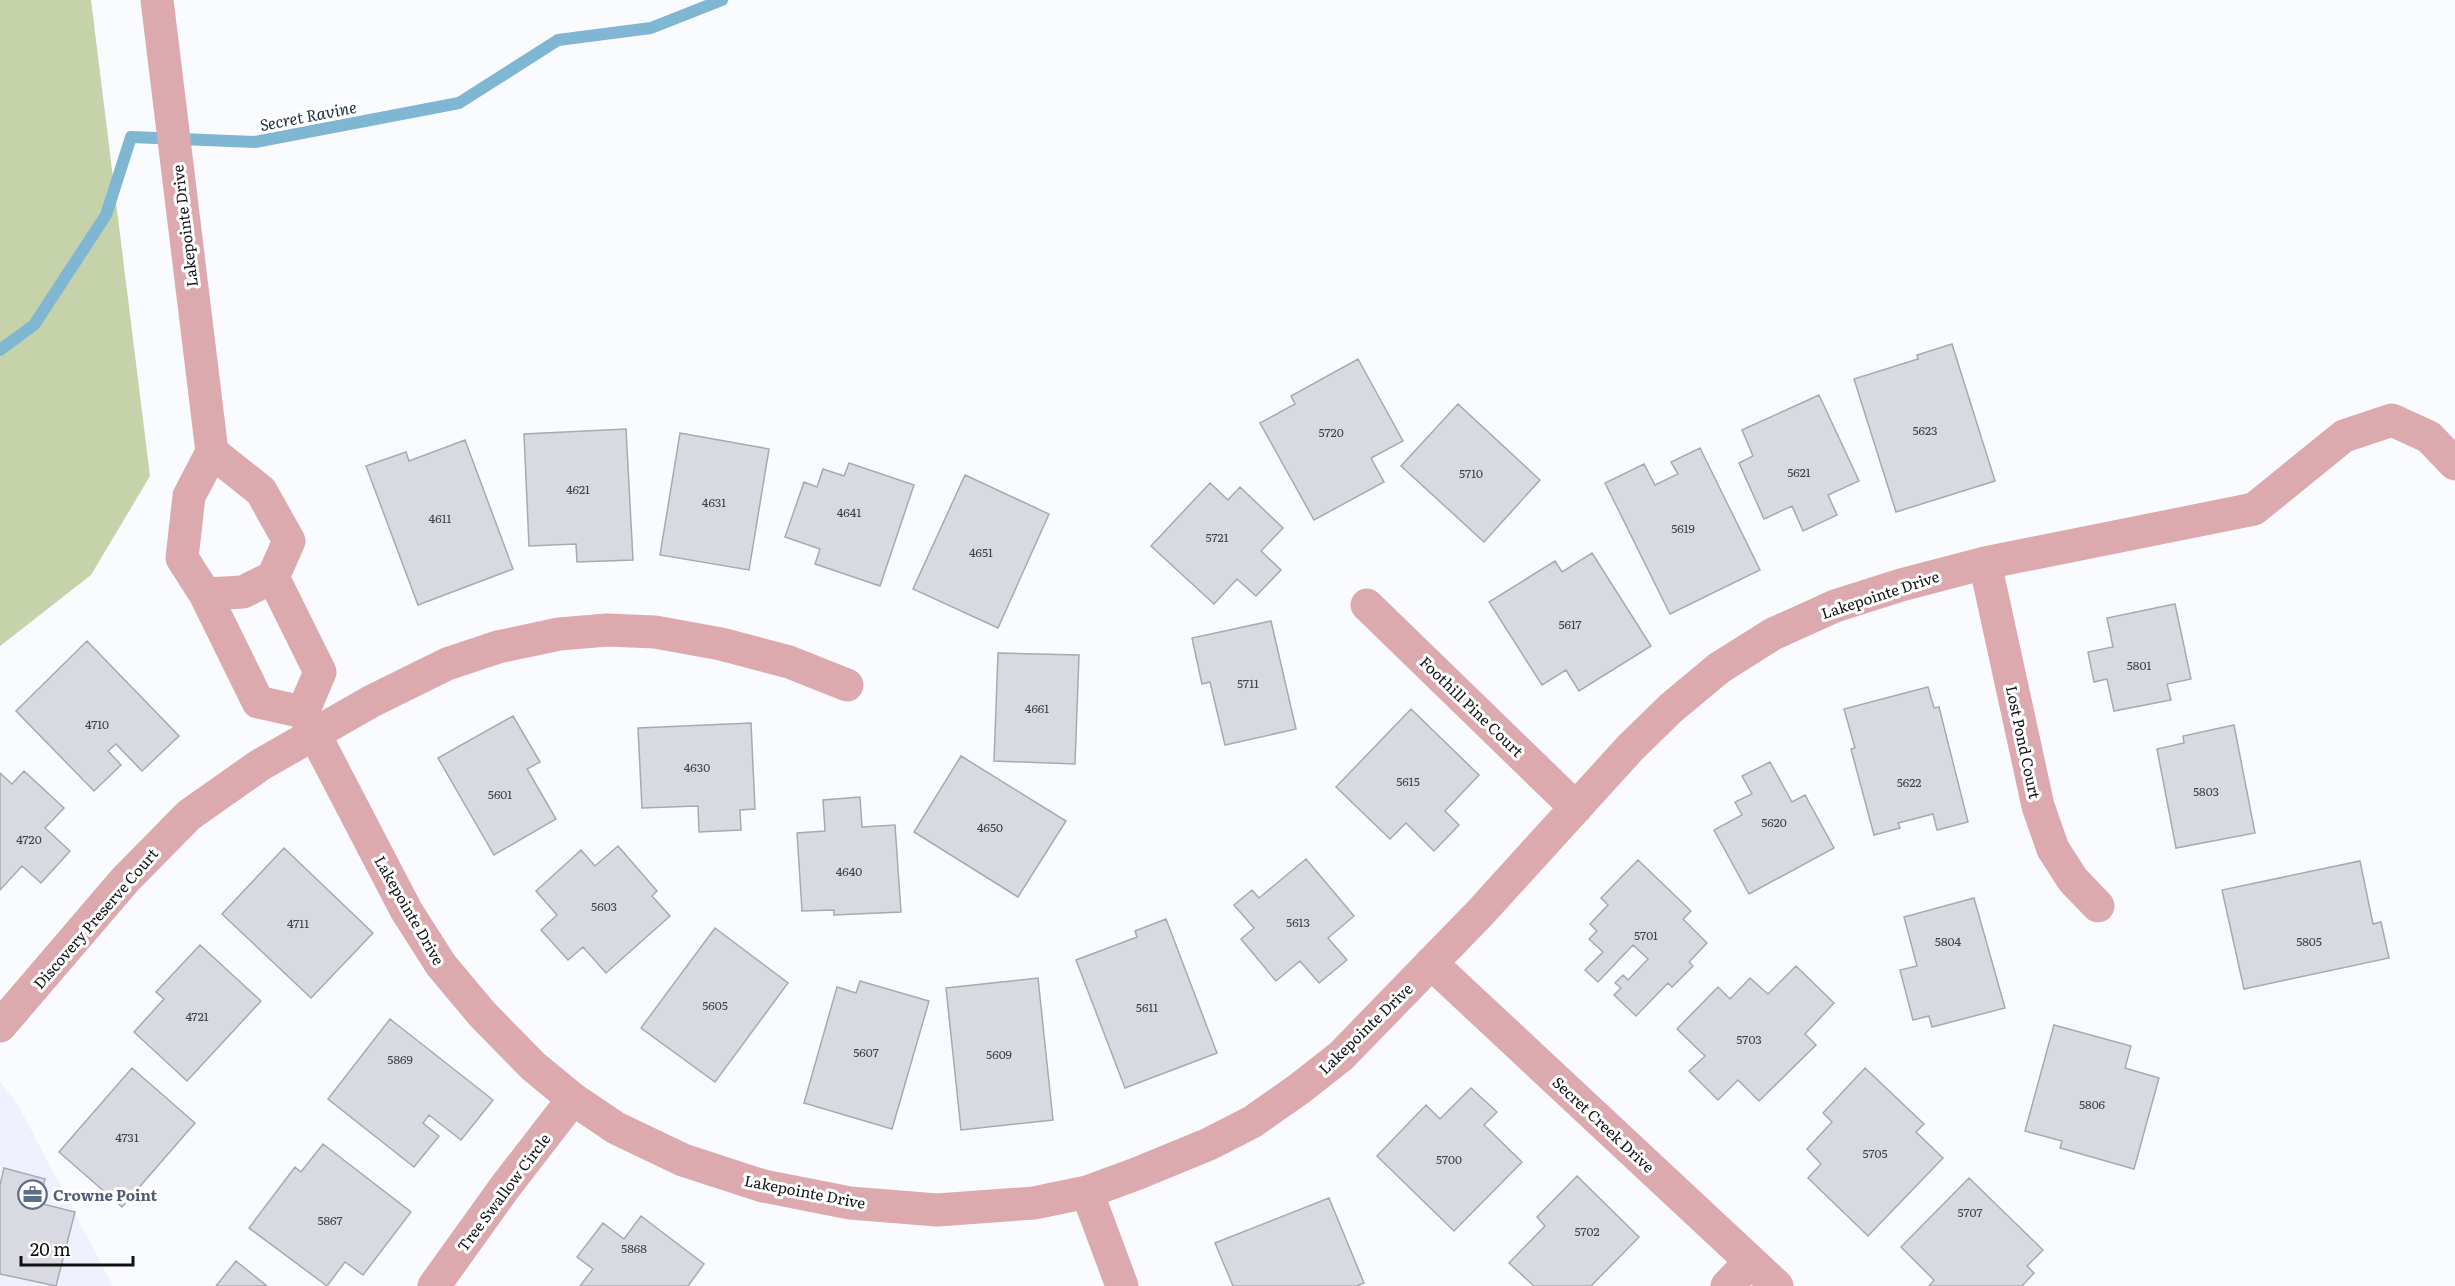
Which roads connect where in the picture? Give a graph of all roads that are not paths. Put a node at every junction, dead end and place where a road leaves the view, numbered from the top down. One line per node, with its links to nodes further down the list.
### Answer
1 (157, 0): 2 (street, Lakepointe Drive)
2 (212, 452): 5 (street); 6 (street)
3 (2455, 464): 4 (street, Lakepointe Drive)
4 (1985, 562): 10 (street, Lakepointe Drive); 11 (street, Lost Pond Court)
5 (273, 577): 6 (street); 9 (street)
6 (205, 594): 9 (street)
7 (1367, 605): 10 (street, Foothill Pine Court)
8 (847, 685): 9 (street, Discovery Preserve Court)
9 (309, 723): 13 (street, Discovery Preserve Court); 14 (street, Lakepointe Drive)
10 (1576, 808): 12 (street, Lakepointe Drive)
11 (2098, 906)
12 (1431, 963): 15 (street, Lakepointe Drive); 16 (street, Secret Creek Drive)
13 (0, 1026)
14 (573, 1099): 15 (street, Lakepointe Drive); 17 (street, Tree Swallow Circle)
15 (1087, 1192): 18 (street)
16 (1750, 1262): 19 (street); 20 (street, Secret Creek Drive)
17 (434, 1286)
18 (1122, 1286)
19 (1727, 1286)
20 (1777, 1286)

